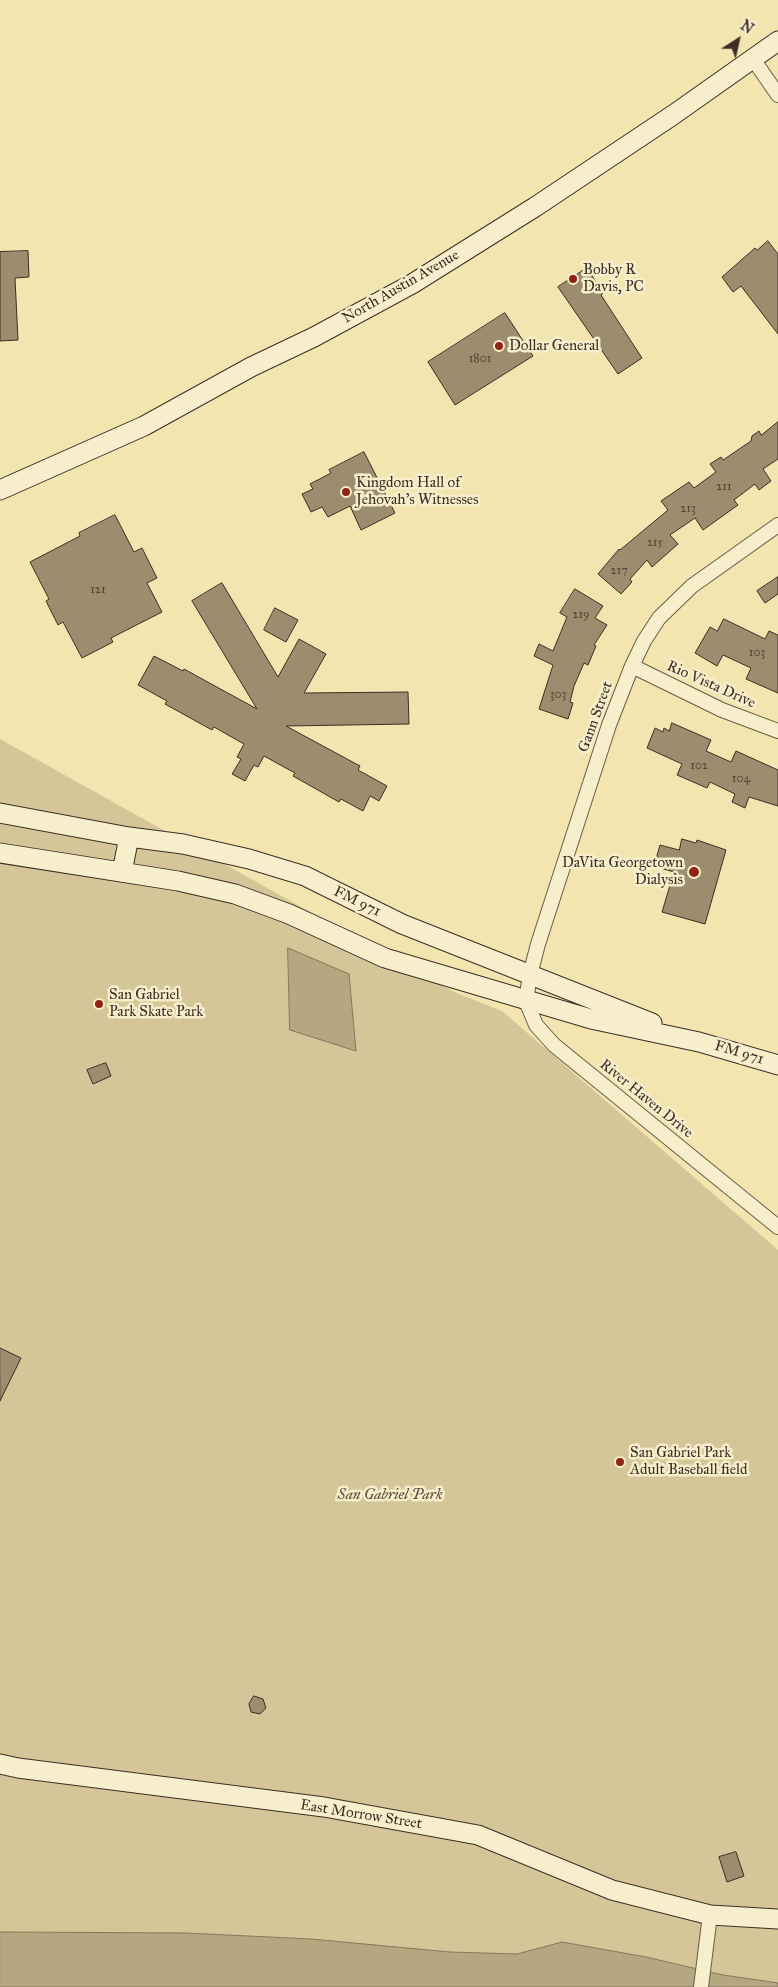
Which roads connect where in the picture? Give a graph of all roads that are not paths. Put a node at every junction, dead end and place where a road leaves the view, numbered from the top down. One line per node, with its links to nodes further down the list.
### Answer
1 (778, 41): 2 (main road, North Austin Avenue)
2 (753, 59): 3 (street); 4 (main road, North Austin Avenue)
3 (778, 94)
4 (0, 490)
5 (778, 525): 6 (street, Gann Street)
6 (632, 666): 7 (street, Rio Vista Drive); 12 (street, Gann Street)
7 (778, 731)
8 (0, 813): 9 (main road, FM 971 / FM 971)
9 (129, 837): 11 (main road); 12 (main road, FM 971 / FM 971)
10 (0, 853): 11 (main road, FM 971 / FM 971)
11 (122, 872): 13 (main road, FM 971 / FM 971)
12 (530, 976): 13 (street); 14 (main road, FM 971 / FM 971)
13 (526, 1001): 14 (main road, FM 971 / FM 971); 16 (street, River Haven Drive)
14 (700, 1042): 15 (main road, FM 971 / FM 971)
15 (778, 1065)
16 (778, 1227)
17 (0, 1764): 18 (main road, East Morrow Street)
18 (710, 1915): 19 (main road, East Morrow Street); 20 (street)
19 (778, 1919)
20 (700, 1987)

